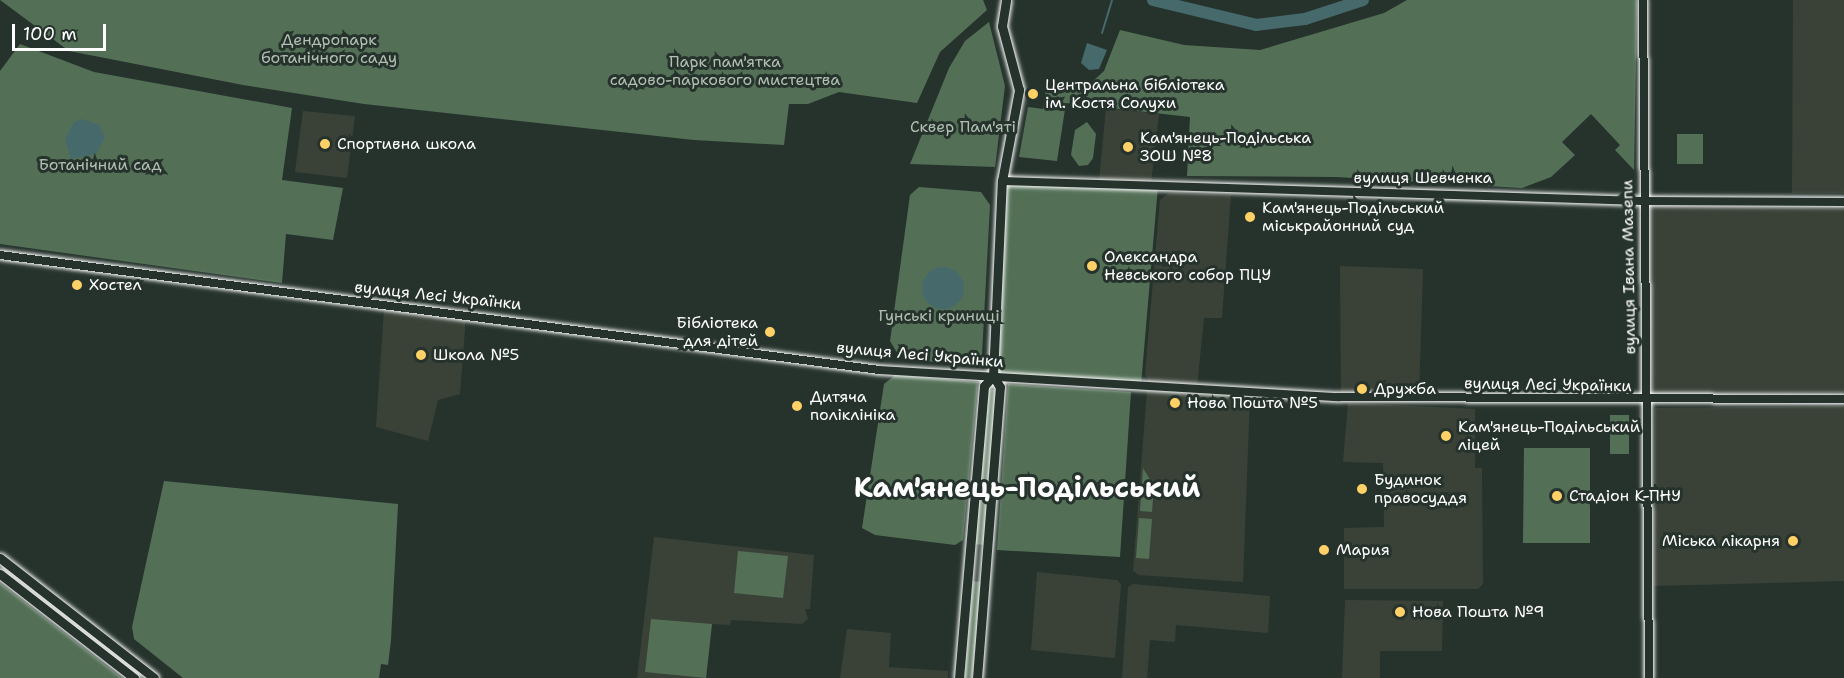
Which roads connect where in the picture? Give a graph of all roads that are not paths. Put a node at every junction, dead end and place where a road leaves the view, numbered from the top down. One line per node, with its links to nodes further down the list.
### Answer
1 (1643, 0): 4 (street, вулиця Івана Мазепи)
2 (1005, 2): 3 (main road)
3 (1002, 181): 4 (street, вулиця Шевченка); 7 (main road)
4 (1642, 201): 5 (street, вулиця Шевченка); 9 (street, вулиця Івана Мазепи)
5 (1844, 202)
6 (0, 255): 7 (street, вулиця Лесі Українки)
7 (993, 376): 9 (street, вулиця Лесі Українки); 14 (main road); 15 (main road)
8 (1844, 399): 9 (street, вулиця Лесі Українки)
9 (1647, 402): 16 (street, вулиця Івана Мазепи)
10 (0, 558): 13 (main road)
11 (0, 574): 12 (main road)
12 (134, 678)
13 (154, 678)
14 (959, 678)
15 (977, 678)
16 (1649, 678)

